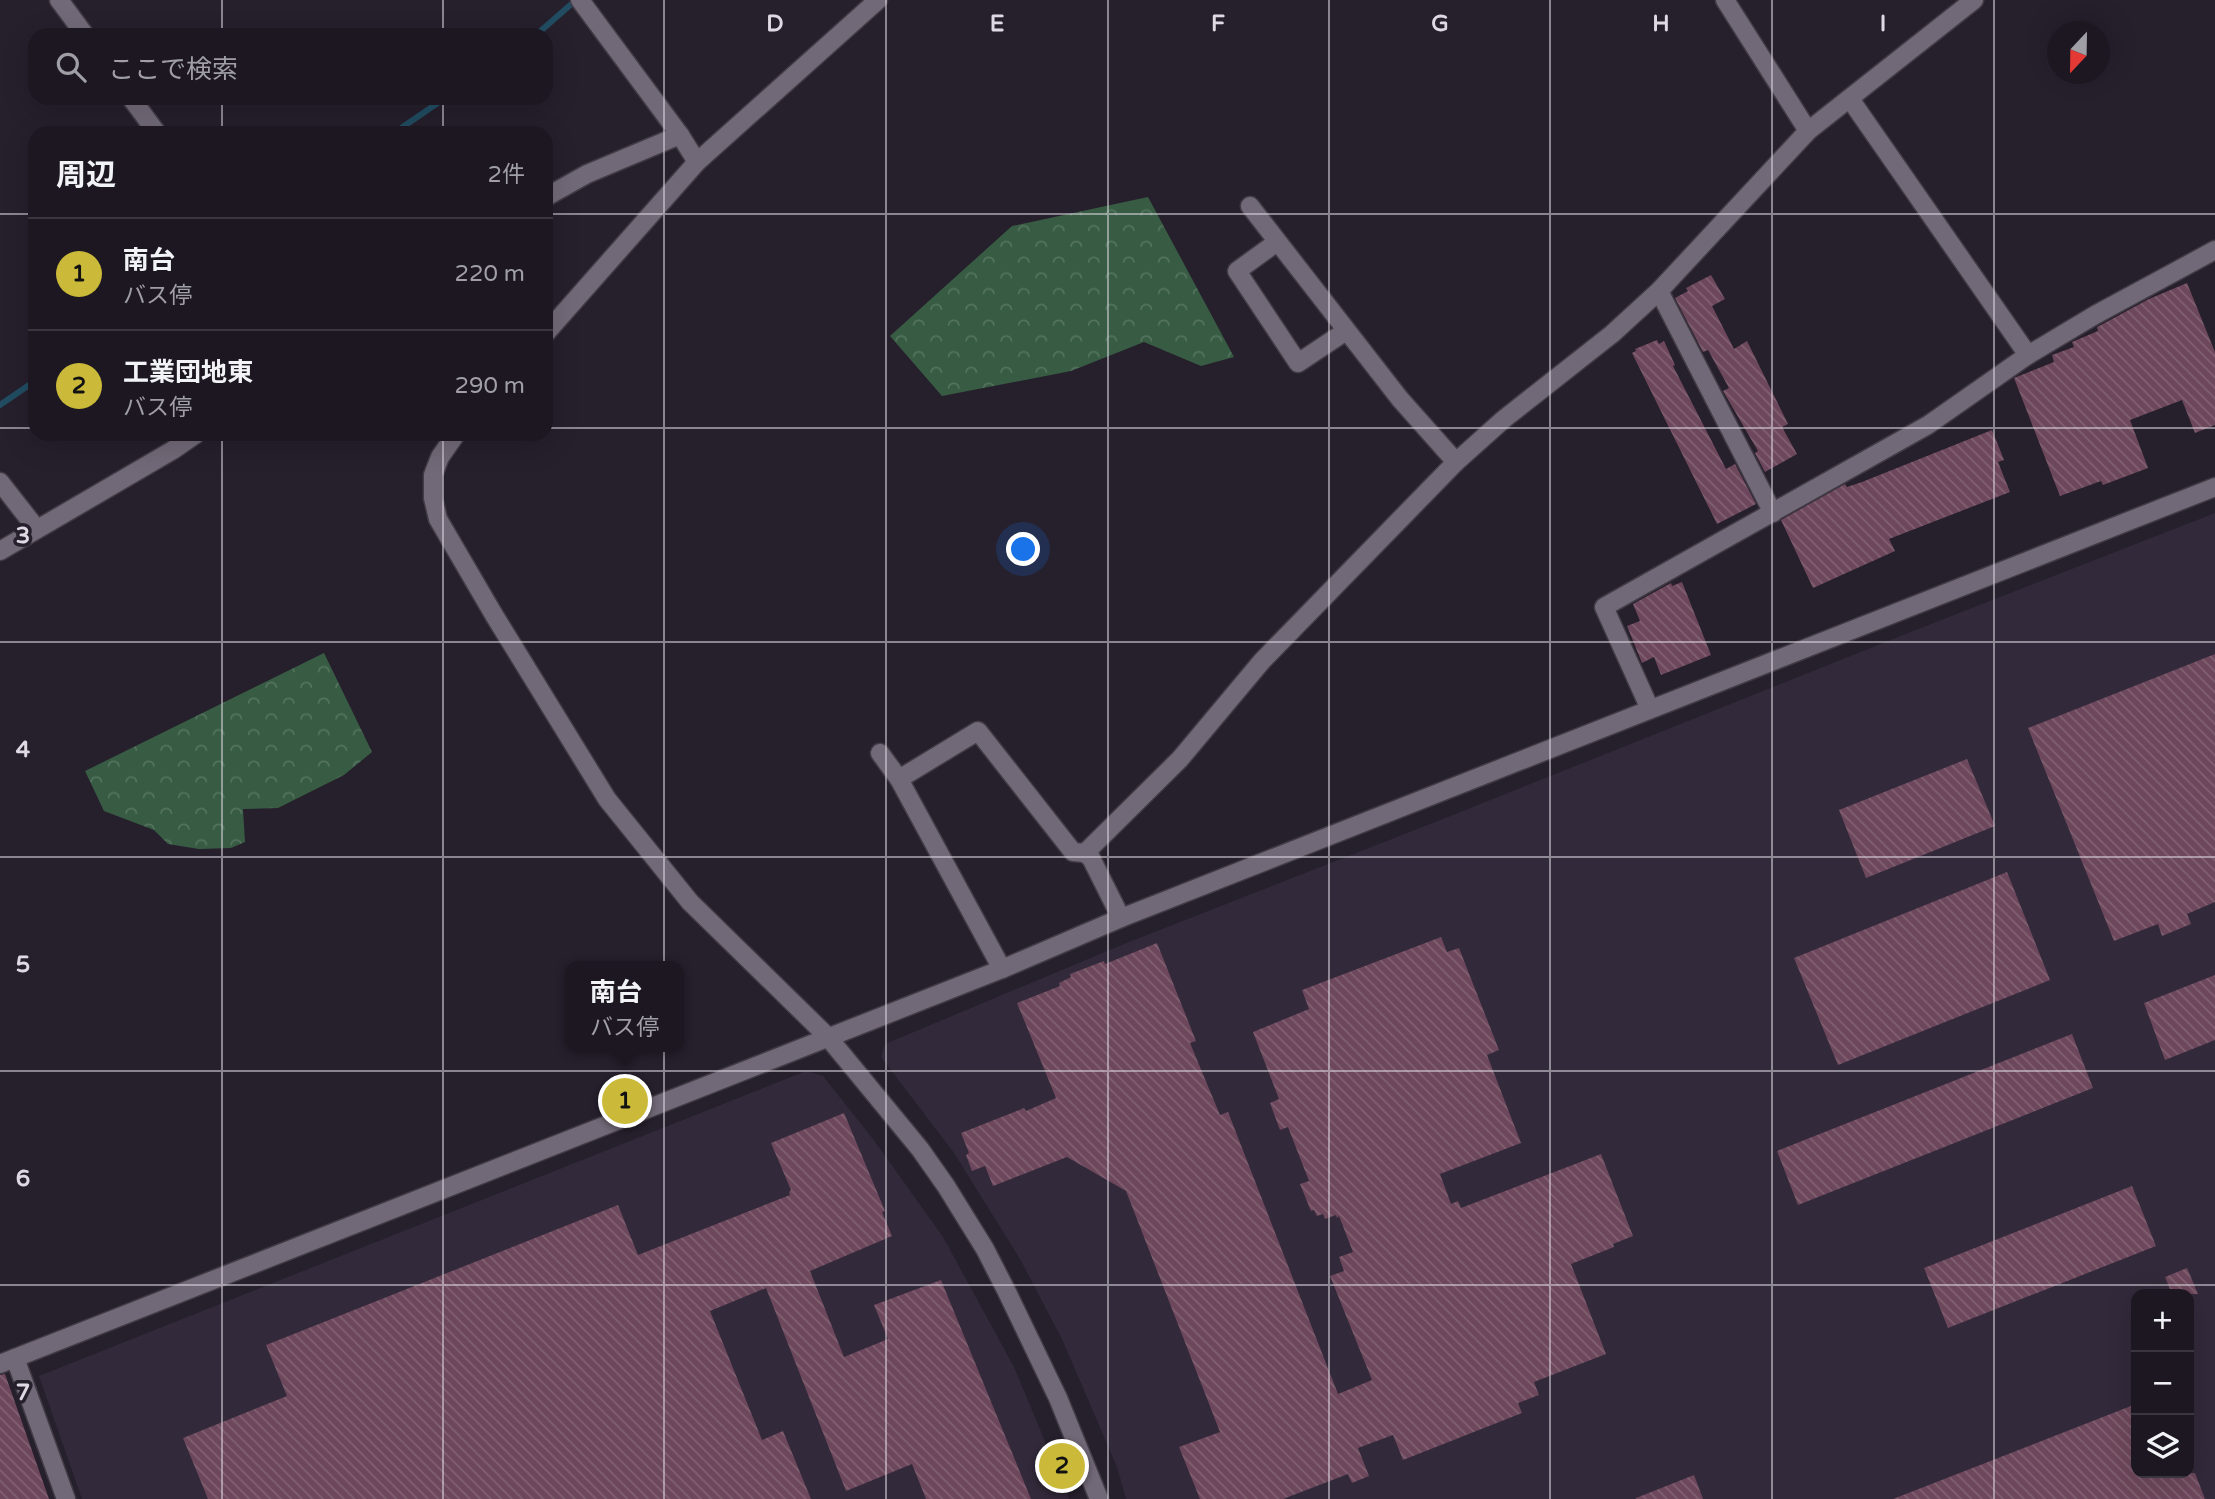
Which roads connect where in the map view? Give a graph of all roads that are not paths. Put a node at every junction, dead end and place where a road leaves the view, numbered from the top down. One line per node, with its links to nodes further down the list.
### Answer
1 (59, 0): 6 (street)
2 (878, 0): 12 (street)
3 (1725, 0): 10 (street)
4 (1973, 0): 7 (street)
5 (584, 5): 11 (street)
6 (80, 28)
7 (1850, 99): 10 (street); 20 (street)
8 (136, 105): 9 (street)
9 (152, 126)
10 (1808, 131): 17 (street)
11 (680, 135): 12 (street); 13 (street)
12 (697, 162): 18 (street)
13 (553, 193)
14 (1250, 206): 15 (street)
15 (1278, 242): 19 (street); 19 (street)
16 (2215, 250): 20 (street)
17 (1659, 291): 23 (street); 26 (street)
18 (553, 325)
19 (1346, 331): 23 (street)
20 (2028, 355): 26 (street)
21 (186, 441): 27 (street)
22 (448, 441): 35 (street)
23 (1456, 462): 32 (street)
24 (0, 482): 27 (street)
25 (2215, 487): 29 (street)
26 (1773, 513): 29 (street)
27 (36, 528): 28 (street)
28 (0, 551)
29 (1650, 709): 33 (street)
30 (880, 753): 31 (street)
31 (899, 779): 32 (street); 34 (street)
32 (1085, 853): 33 (street)
33 (1121, 918): 34 (street)
34 (1002, 969): 35 (street)
35 (827, 1036): 36 (street); 38 (street)
36 (8, 1361): 37 (street)
37 (66, 1499)
38 (1098, 1499)

